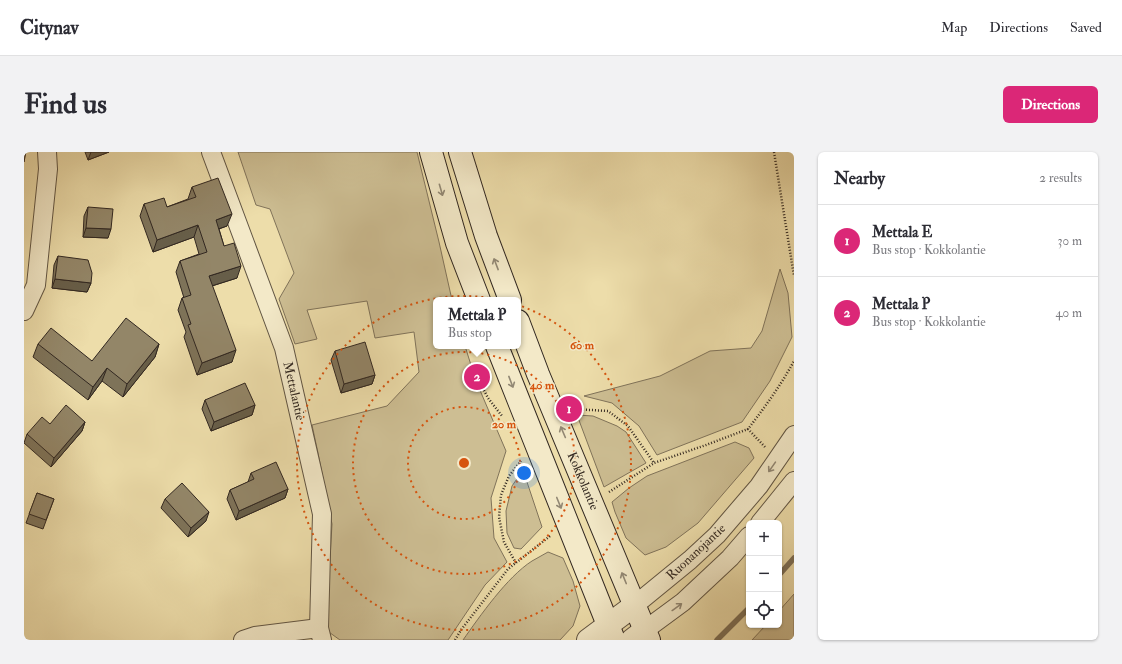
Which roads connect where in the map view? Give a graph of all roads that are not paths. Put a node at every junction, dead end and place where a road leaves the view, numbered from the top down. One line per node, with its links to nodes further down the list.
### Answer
1 (47, 152): 7 (street)
2 (211, 152): 16 (street, Mettalantie)
3 (431, 152): 5 (main road, one-way to 5)
4 (460, 152): 6 (main road, one-way to 4)
5 (478, 297)
6 (509, 297)
7 (24, 311)
8 (521, 329): 14 (main road, Kokkolantie, one-way to 8)
9 (498, 349): 15 (main road, one-way to 15)
10 (794, 435): 14 (street, Ruonanojantie, one-way to 14)
11 (794, 481): 12 (street)
12 (762, 520)
13 (746, 539): 17 (street, Ruonanojantie, one-way to 13)
14 (635, 605): 15 (main road); 17 (main road, Kokkolantie)
15 (611, 632): 19 (main road)
16 (320, 634): 18 (street)
17 (642, 637)
18 (243, 640)
19 (588, 640)

